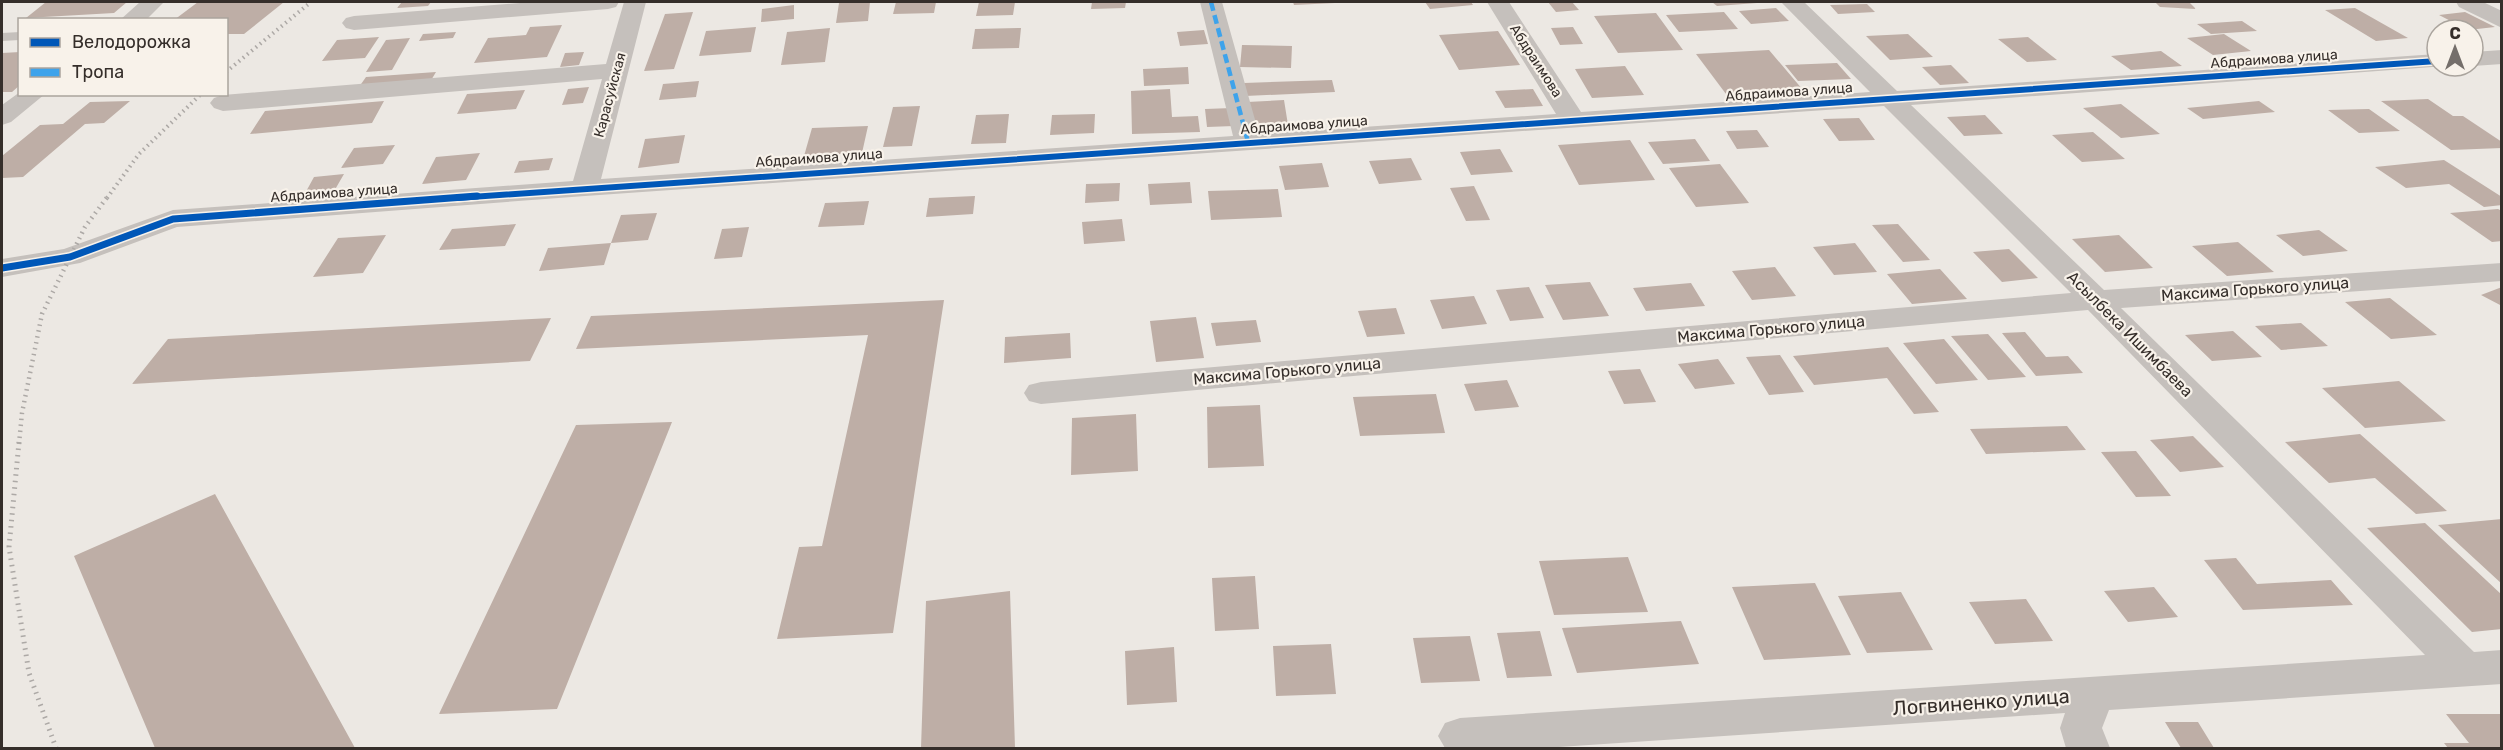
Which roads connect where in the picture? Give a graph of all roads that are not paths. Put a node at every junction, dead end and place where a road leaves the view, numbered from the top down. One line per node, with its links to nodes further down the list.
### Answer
1 (153, 2): 8 (street)
2 (608, 2): 10 (street)
3 (635, 2): 16 (street, Карасуйская)
4 (1210, 2): 22 (street)
5 (1498, 2): 21 (street, Абдраимова)
6 (1792, 2): 18 (street, Асылбека Ишимбаева)
7 (2467, 2): 9 (street)
8 (133, 18)
9 (2502, 21)
10 (354, 23)
11 (18, 36): 12 (lane)
12 (2, 37)
13 (2502, 57): 14 (street)
14 (2485, 58)
15 (2425, 63): 18 (street, Абдраимова улица)
16 (617, 70): 19 (street); 23 (street, Карасуйская)
17 (30, 96): 20 (street)
18 (1892, 98): 21 (street, Абдраимова улица); 26 (street, Асылбека Ишимбаева)
19 (223, 103)
20 (2, 117)
21 (1574, 120): 22 (street, Абдраимова улица)
22 (1248, 142): 23 (street, Абдраимова улица)
23 (585, 188): 24 (street, Абдраимова улица)
24 (4, 268)
25 (2502, 272): 26 (street, Максима Горького улица)
26 (2096, 300): 27 (street, Максима Горького улица); 28 (street, Асылбека Ишимбаева)
27 (1041, 393)
28 (2483, 668): 29 (street, Логвиненко улица)
29 (2094, 694): 30 (street, Логвиненко улица); 31 (street)
30 (1461, 736)
31 (2088, 748)

